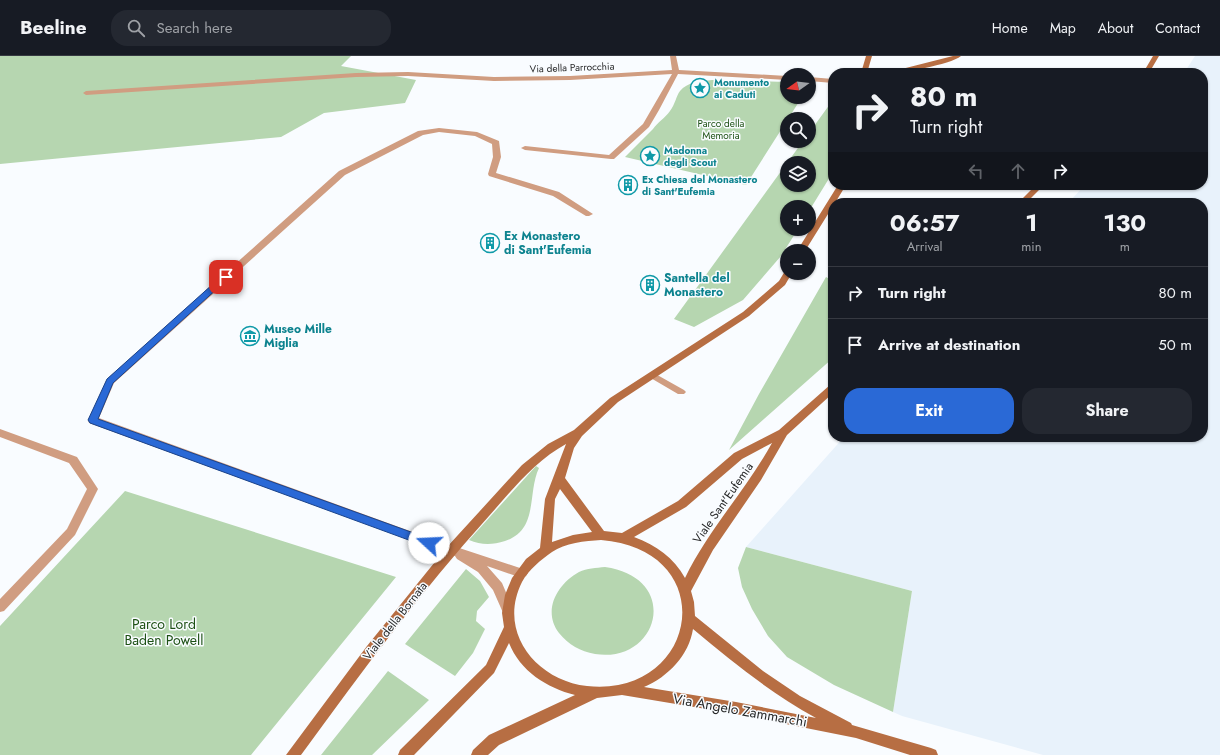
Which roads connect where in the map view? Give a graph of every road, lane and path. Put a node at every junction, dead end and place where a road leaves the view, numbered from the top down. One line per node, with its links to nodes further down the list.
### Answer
1 (673, 56): 8 (street)
2 (869, 56): 5 (street)
3 (958, 56): 6 (street)
4 (1156, 56): 7 (street)
5 (865, 68)
6 (914, 68)
7 (1149, 68)
8 (676, 72): 9 (street, Via della Parrocchia); 12 (street, Via della Parrocchia); 13 (street)
9 (780, 78)
10 (816, 80): 11 (street)
11 (828, 81)
12 (86, 93)
13 (525, 148)
14 (1035, 190): 15 (street)
15 (1027, 198)
16 (828, 208): 18 (street)
17 (589, 214): 29 (street)
18 (805, 244)
19 (784, 280): 20 (street, Viale della Bornata)
20 (652, 375): 21 (street); 24 (street, Viale della Bornata)
21 (681, 392)
22 (828, 392): 25 (street, Viale Sant'Eufemia)
23 (0, 433): 33 (street)
24 (578, 433): 26 (street, Viale della Bornata); 29 (street, Viale della Bornata)
25 (784, 433): 28 (street, Viale Sant'Eufemia); 32 (street, Viale Sant'Eufemia)
26 (559, 479): 27 (street); 30 (street, Viale della Bornata)
27 (601, 535): 28 (street); 30 (street)
28 (623, 538): 32 (street)
29 (451, 550): 31 (street); 34 (street); 40 (street, Viale della Bornata)
30 (546, 551): 31 (street)
31 (522, 572): 34 (street)
32 (686, 589): 35 (street)
33 (0, 607)
34 (508, 611): 36 (street)
35 (690, 619): 37 (street); 39 (street, Via Angelo Zammarchi)
36 (509, 629): 38 (street); 41 (street)
37 (623, 690): 38 (street); 39 (street, Via Angelo Zammarchi)
38 (594, 692): 42 (street)
39 (856, 732): 43 (street, Via Angelo Zammarchi)
40 (293, 755)
41 (405, 755)
42 (478, 755)
43 (931, 755)

